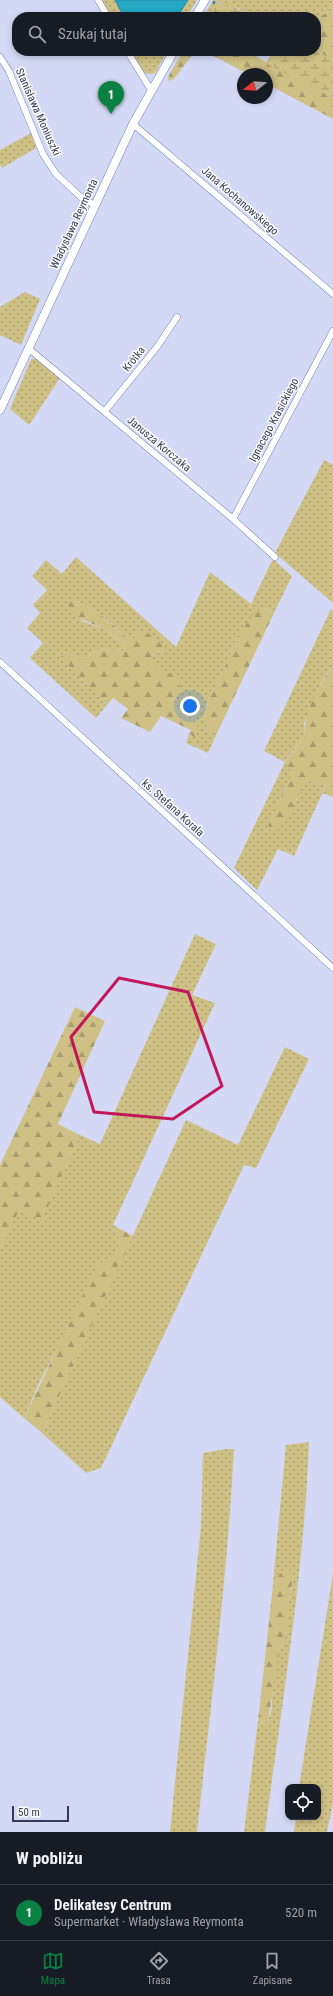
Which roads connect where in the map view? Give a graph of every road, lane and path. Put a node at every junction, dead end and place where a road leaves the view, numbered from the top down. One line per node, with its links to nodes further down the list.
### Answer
1 (98, 0): 3 (street)
2 (205, 0): 4 (street)
3 (105, 12)
4 (198, 12)
5 (130, 56): 8 (street)
6 (171, 56): 8 (street, Władysława Reymonta)
7 (0, 57): 10 (street, Stanisława Moniuszki)
8 (151, 90): 9 (street, Władysława Reymonta)
9 (133, 124): 10 (street, Władysława Reymonta); 11 (street, Jana Kochanowskiego)
10 (95, 204): 14 (street, Władysława Reymonta)
11 (333, 294)
12 (177, 317): 16 (street, Krótka)
13 (333, 331): 17 (street, Ignacego Krasickiego)
14 (28, 348): 15 (street, Władysława Reymonta); 16 (street, Janusza Korczaka)
15 (0, 410)
16 (105, 411): 17 (street, Janusza Korczaka)
17 (233, 519): 18 (street, Janusza Korczaka)
18 (275, 556)
19 (0, 662): 20 (street, ks. Stefana Korala)
20 (333, 968)

